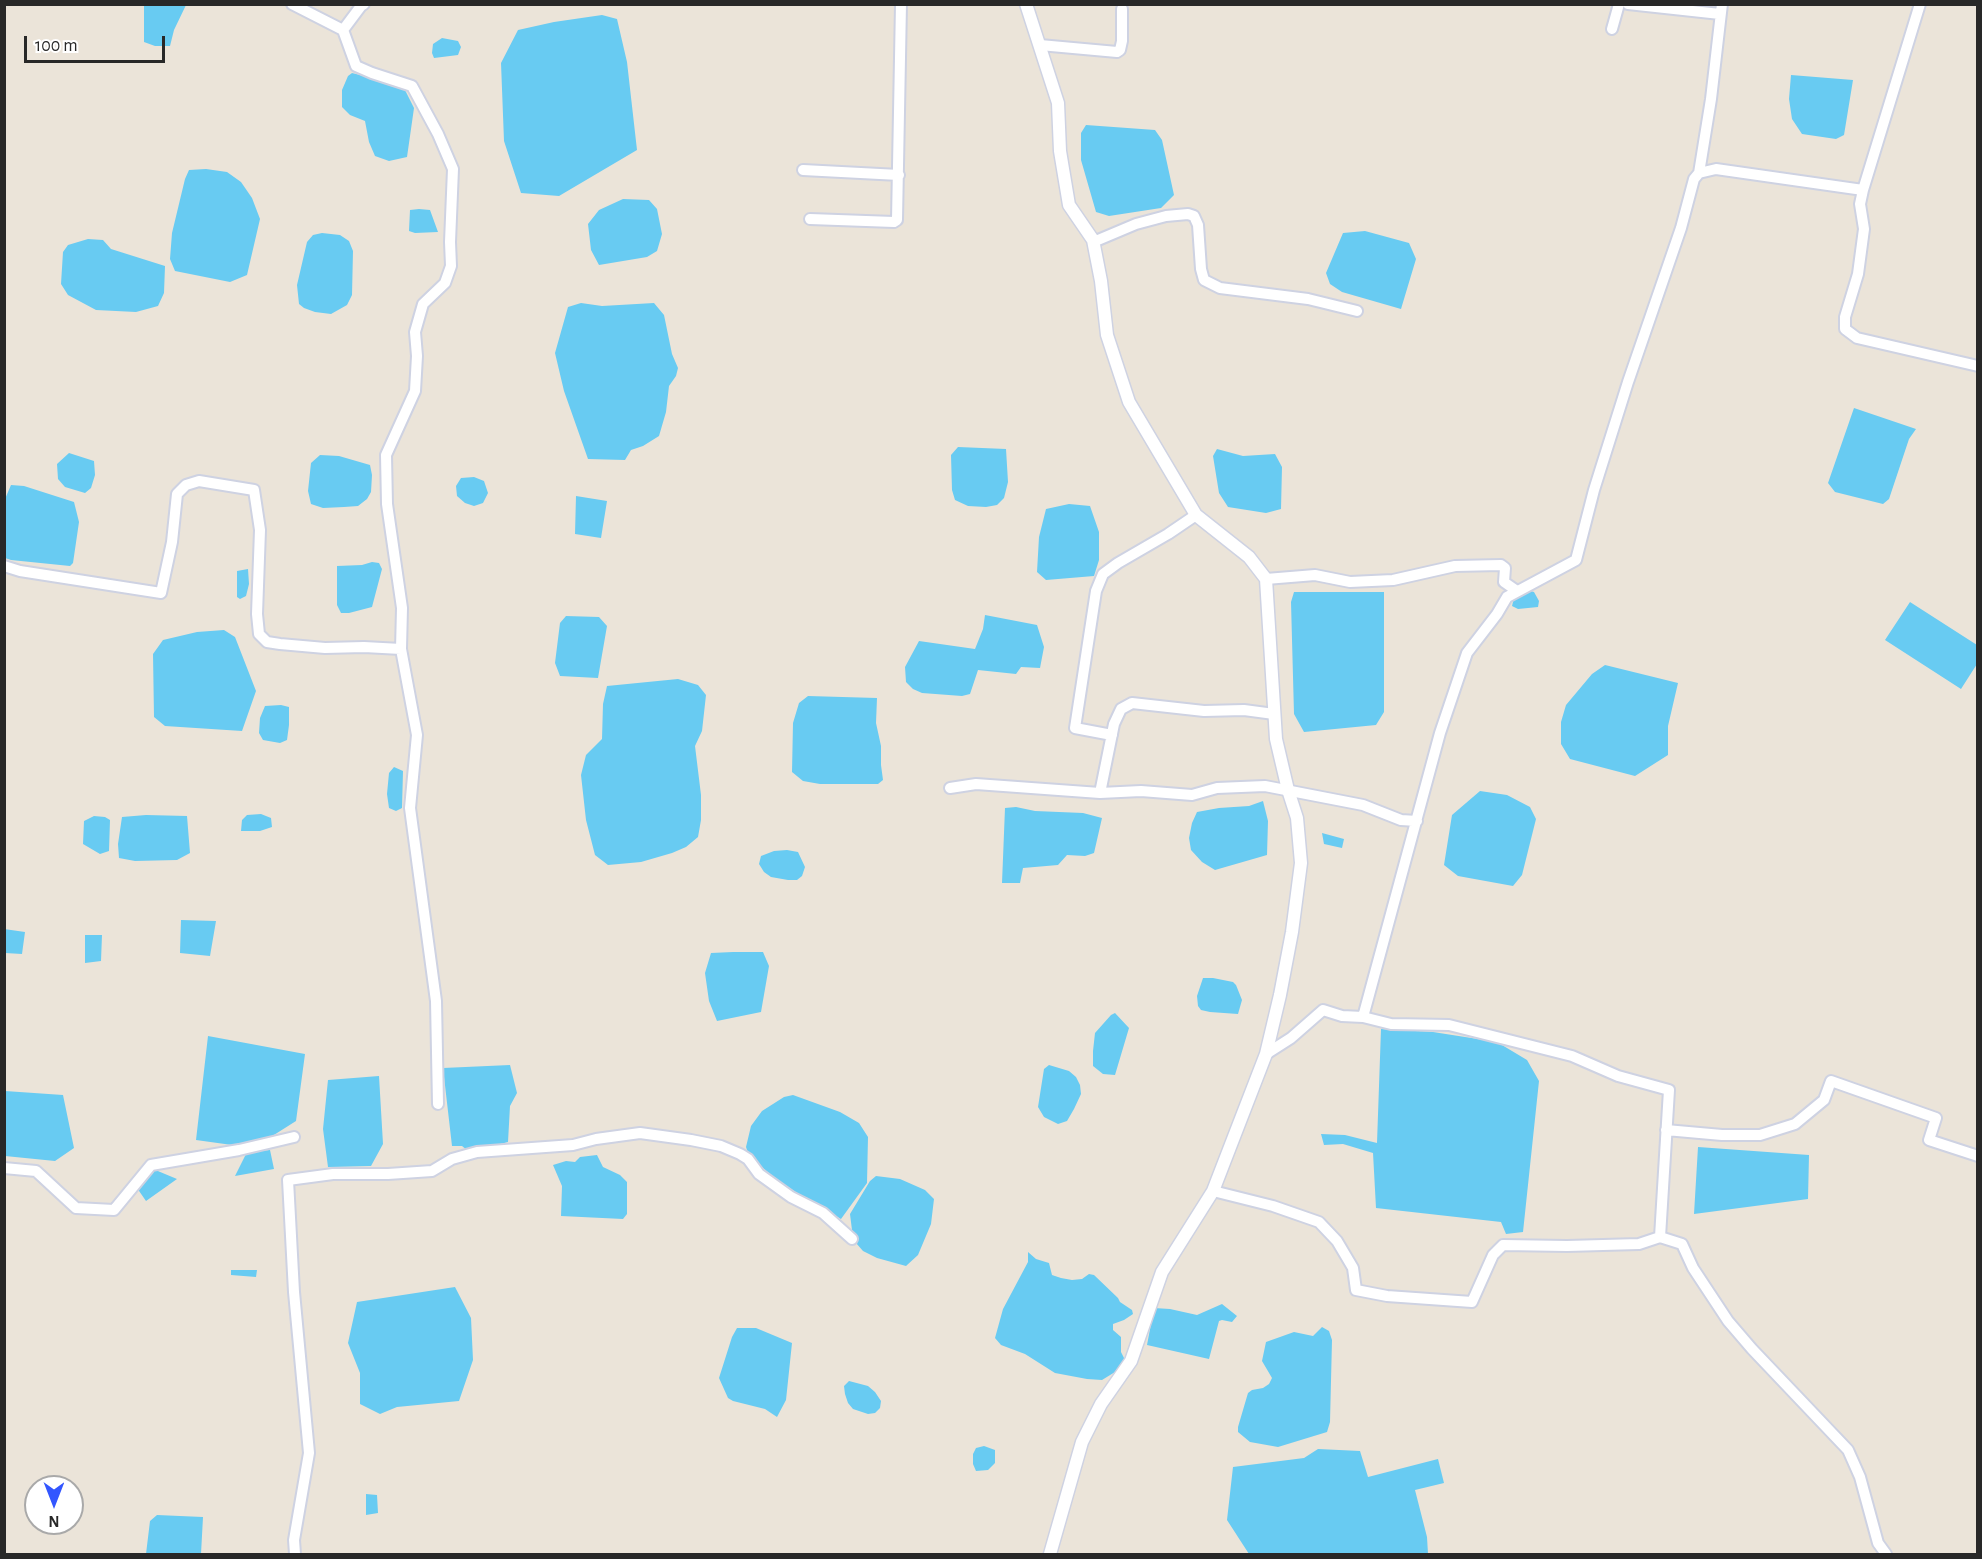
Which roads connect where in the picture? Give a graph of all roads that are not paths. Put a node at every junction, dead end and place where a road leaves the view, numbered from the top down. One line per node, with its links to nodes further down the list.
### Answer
1 (292, 4): 11 (street)
2 (364, 4): 11 (street)
3 (901, 4): 15 (street)
4 (1026, 4): 12 (street)
5 (1619, 4): 10 (street)
6 (1628, 4): 9 (street)
7 (1920, 4): 16 (street)
8 (1122, 9): 12 (street)
9 (1721, 9): 14 (street)
10 (1612, 29)
11 (343, 30): 25 (street)
12 (1040, 45): 18 (street)
13 (803, 170): 15 (street)
14 (1699, 173): 16 (street); 24 (street)
15 (898, 175): 17 (street)
16 (1863, 190): 20 (street)
17 (810, 219)
18 (1093, 240): 19 (street); 21 (street)
19 (1357, 311)
20 (1977, 366)
21 (1196, 515): 23 (street); 27 (street)
22 (4, 566): 25 (street)
23 (1266, 579): 24 (street); 26 (street)
24 (1517, 591): 31 (street)
25 (401, 649): 34 (street)
26 (1274, 714): 27 (street); 29 (street)
27 (1112, 735): 30 (street)
28 (950, 788): 30 (street)
29 (1287, 790): 30 (street); 31 (street); 33 (street)
30 (1100, 793)
31 (1417, 821): 32 (street)
32 (1363, 1017): 33 (street); 35 (street)
33 (1266, 1054): 39 (street)
34 (438, 1104)
35 (1666, 1130): 37 (street); 40 (street)
36 (294, 1137): 38 (street)
37 (1977, 1156)
38 (4, 1168)
39 (1213, 1191): 40 (street); 43 (street)
40 (1660, 1237): 44 (street)
41 (852, 1239): 42 (street)
42 (295, 1554)
43 (1050, 1554)
44 (1886, 1554)

